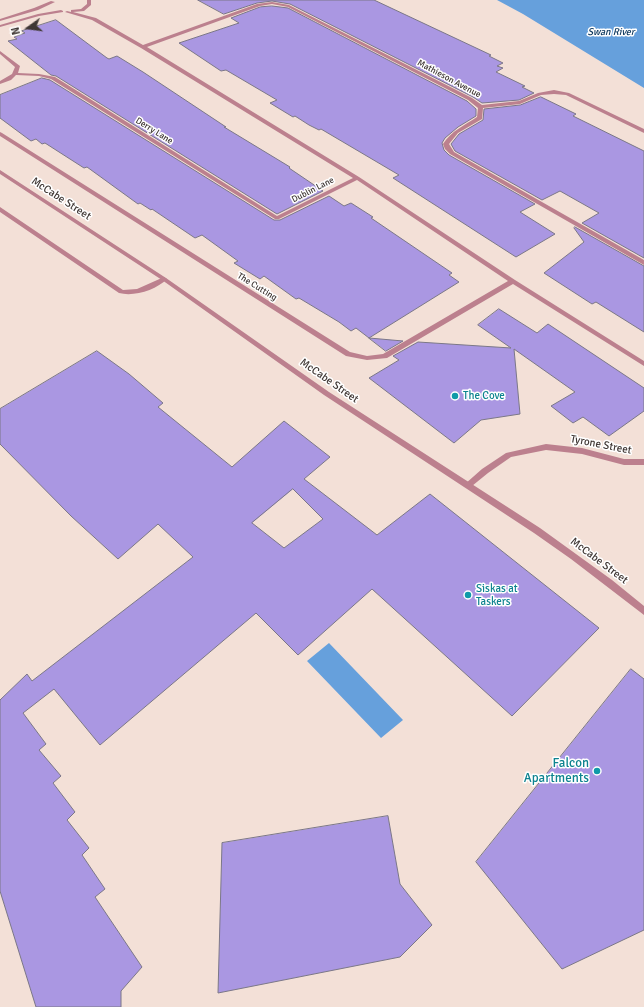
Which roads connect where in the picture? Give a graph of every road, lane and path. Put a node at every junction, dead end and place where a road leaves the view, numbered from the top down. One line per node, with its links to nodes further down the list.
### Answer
1 (89, 0): 4 (street)
2 (54, 1): 5 (street); 7 (street)
3 (271, 1): 10 (street, Mathieson Avenue); 14 (street, Mathieson Avenue)
4 (87, 7): 6 (street); 8 (street)
5 (61, 11): 6 (street); 9 (street)
6 (67, 12): 8 (street)
7 (0, 20)
8 (103, 24): 10 (street)
9 (0, 26)
10 (142, 47): 18 (street)
11 (0, 52): 12 (street)
12 (16, 74): 13 (street); 20 (street, Derry Lane)
13 (0, 83)
14 (481, 107): 15 (street); 21 (street, Mathieson Avenue)
15 (644, 131)
16 (0, 134): 23 (street, The Cutting)
17 (0, 172): 22 (street, McCabe Street)
18 (357, 178): 20 (street, Dublin Lane); 23 (street)
19 (0, 208): 22 (street)
20 (277, 218)
21 (644, 263)
22 (164, 279): 26 (street, McCabe Street)
23 (513, 281): 24 (street)
24 (644, 364)
25 (644, 462): 26 (street, Tyrone Street)
26 (469, 484): 27 (street, McCabe Street)
27 (644, 610)

